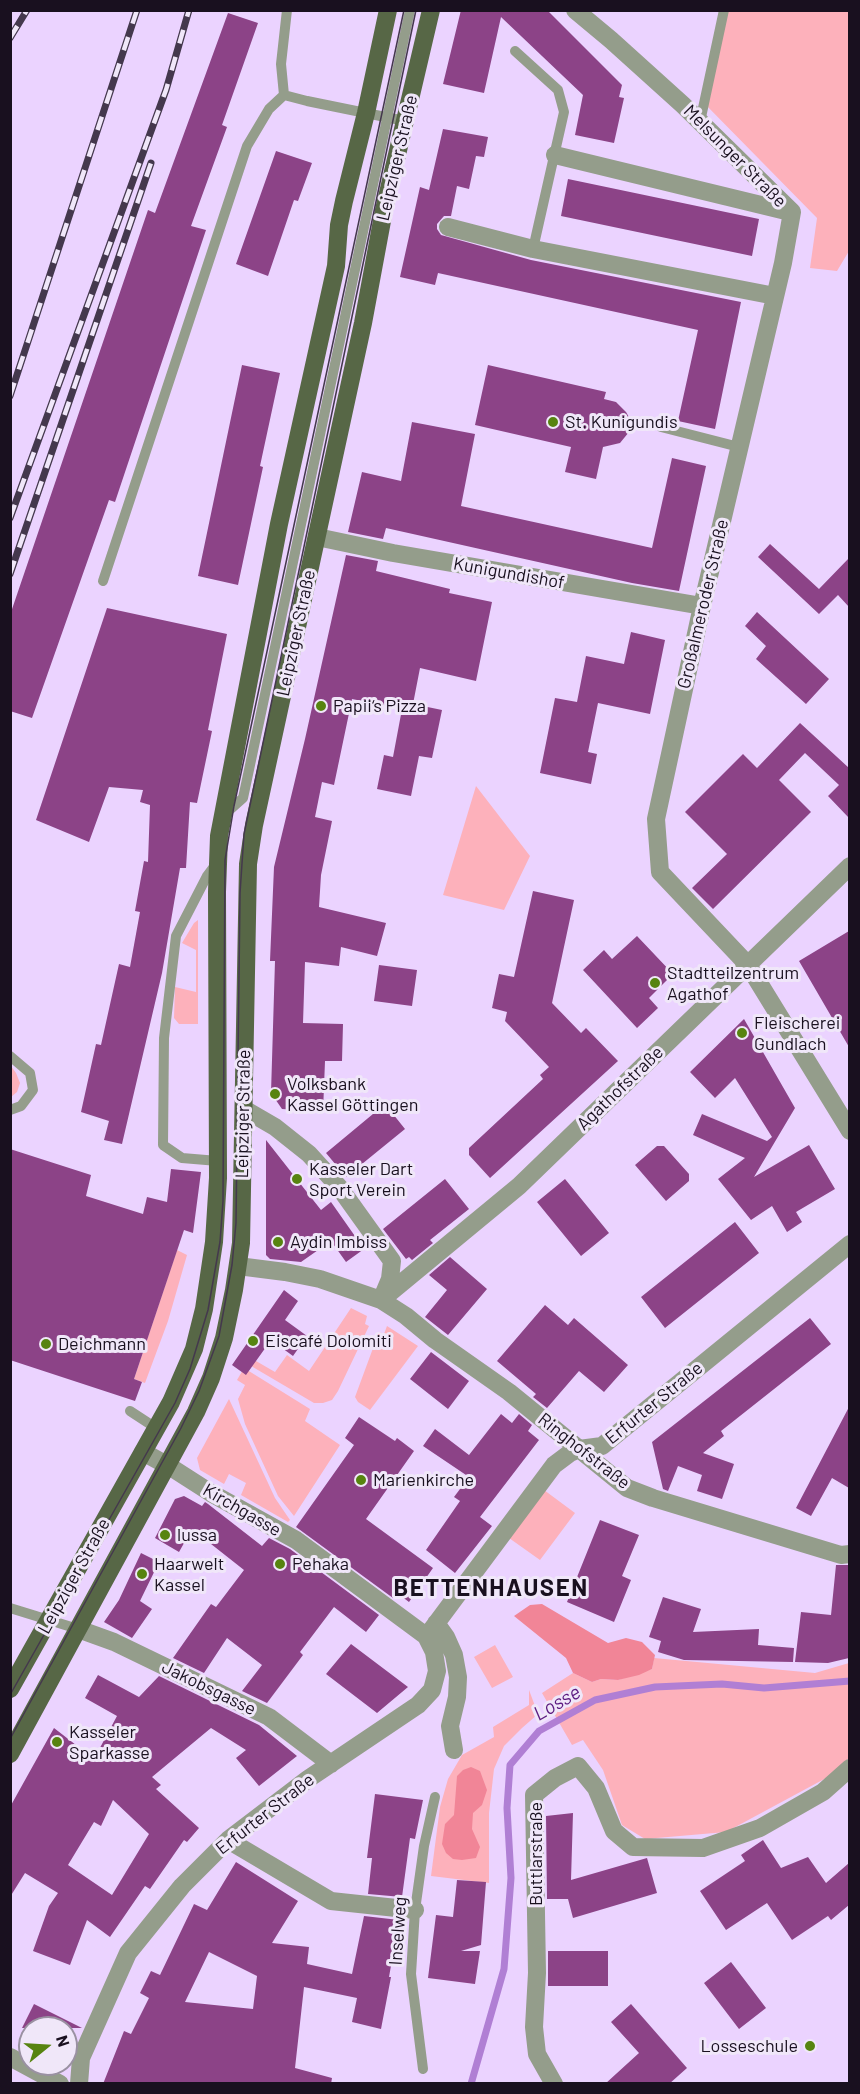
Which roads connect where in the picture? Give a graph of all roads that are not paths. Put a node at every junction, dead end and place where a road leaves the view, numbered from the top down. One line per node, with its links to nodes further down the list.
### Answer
1 (287, 10): 8 (lane)
2 (388, 10): 9 (main road, Leipziger Straße)
3 (410, 10): 10 (lane)
4 (431, 10): 10 (main road, Leipziger Straße)
5 (575, 10): 11 (street, Melsunger Straße)
6 (724, 10): 11 (lane)
7 (515, 51): 12 (lane)
8 (284, 94): 9 (lane); 20 (lane)
9 (366, 112): 10 (lane); 23 (main road, Leipziger Straße)
10 (396, 119): 19 (main road, Leipziger Straße); 22 (lane)
11 (700, 122): 13 (street, Melsunger Straße)
12 (555, 155): 13 (street, Melsunger Straße); 15 (lane)
13 (792, 212): 16 (street, Großalmeroder Straße)
14 (448, 227): 15 (street)
15 (533, 249): 16 (street)
16 (776, 296): 18 (street, Großalmeroder Straße)
17 (661, 427): 18 (lane)
18 (739, 447): 21 (street, Großalmeroder Straße)
19 (317, 537): 21 (street, Kunigundishof); 24 (main road, Leipziger Straße)
20 (103, 581)
21 (702, 606): 27 (street, Großalmeroder Straße)
22 (243, 798): 23 (lane); 24 (lane)
23 (223, 816): 25 (main road, Leipziger Straße)
24 (254, 825): 29 (main road, Leipziger Straße)
25 (217, 863): 32 (main road, Leipziger Straße); 32 (lane)
26 (849, 866): 27 (street, Agathofstraße)
27 (748, 965): 31 (street, Großalmeroder Straße); 36 (street, Agathofstraße)
28 (10, 1056): 30 (lane)
29 (244, 1109): 35 (main road, Leipziger Straße); 36 (street)
30 (10, 1110)
31 (849, 1131)
32 (218, 1161): 34 (main road, Leipziger Straße)
33 (849, 1244): 39 (street, Erfurter Straße)
34 (212, 1261): 35 (main road); 38 (main road, Leipziger Straße)
35 (238, 1266): 36 (street, Ringhofstraße); 41 (main road, Leipziger Straße)
36 (381, 1300): 39 (street, Ringhofstraße)
37 (130, 1411): 38 (lane)
38 (156, 1428): 40 (main road, Leipziger Straße)
39 (574, 1451): 42 (street, Ringhofstraße); 46 (street, Erfurter Straße)
40 (143, 1452): 41 (street, Kirchgasse); 44 (main road, Leipziger Straße)
41 (167, 1466): 45 (main road, Leipziger Straße); 46 (street, Kirchgasse)
42 (849, 1554)
43 (10, 1608): 44 (lane)
44 (50, 1620): 45 (lane); 47 (main road, Leipziger Straße)
45 (78, 1629): 49 (main road, Leipziger Straße); 50 (street, Jakobsgasse)
46 (431, 1629): 48 (street); 50 (street, Erfurter Straße)
47 (10, 1689)
48 (454, 1750)
49 (10, 1754)
50 (331, 1764): 53 (street, Erfurter Straße)
51 (849, 1768): 59 (street, Buttlarstraße)
52 (435, 1797): 54 (lane, Inselweg)
53 (228, 1840): 54 (street); 58 (street, Erfurter Straße)
54 (415, 1910): 56 (lane, Inselweg)
55 (10, 2057): 57 (street)
56 (423, 2069)
57 (60, 2084)
58 (80, 2084)
59 (554, 2084)

